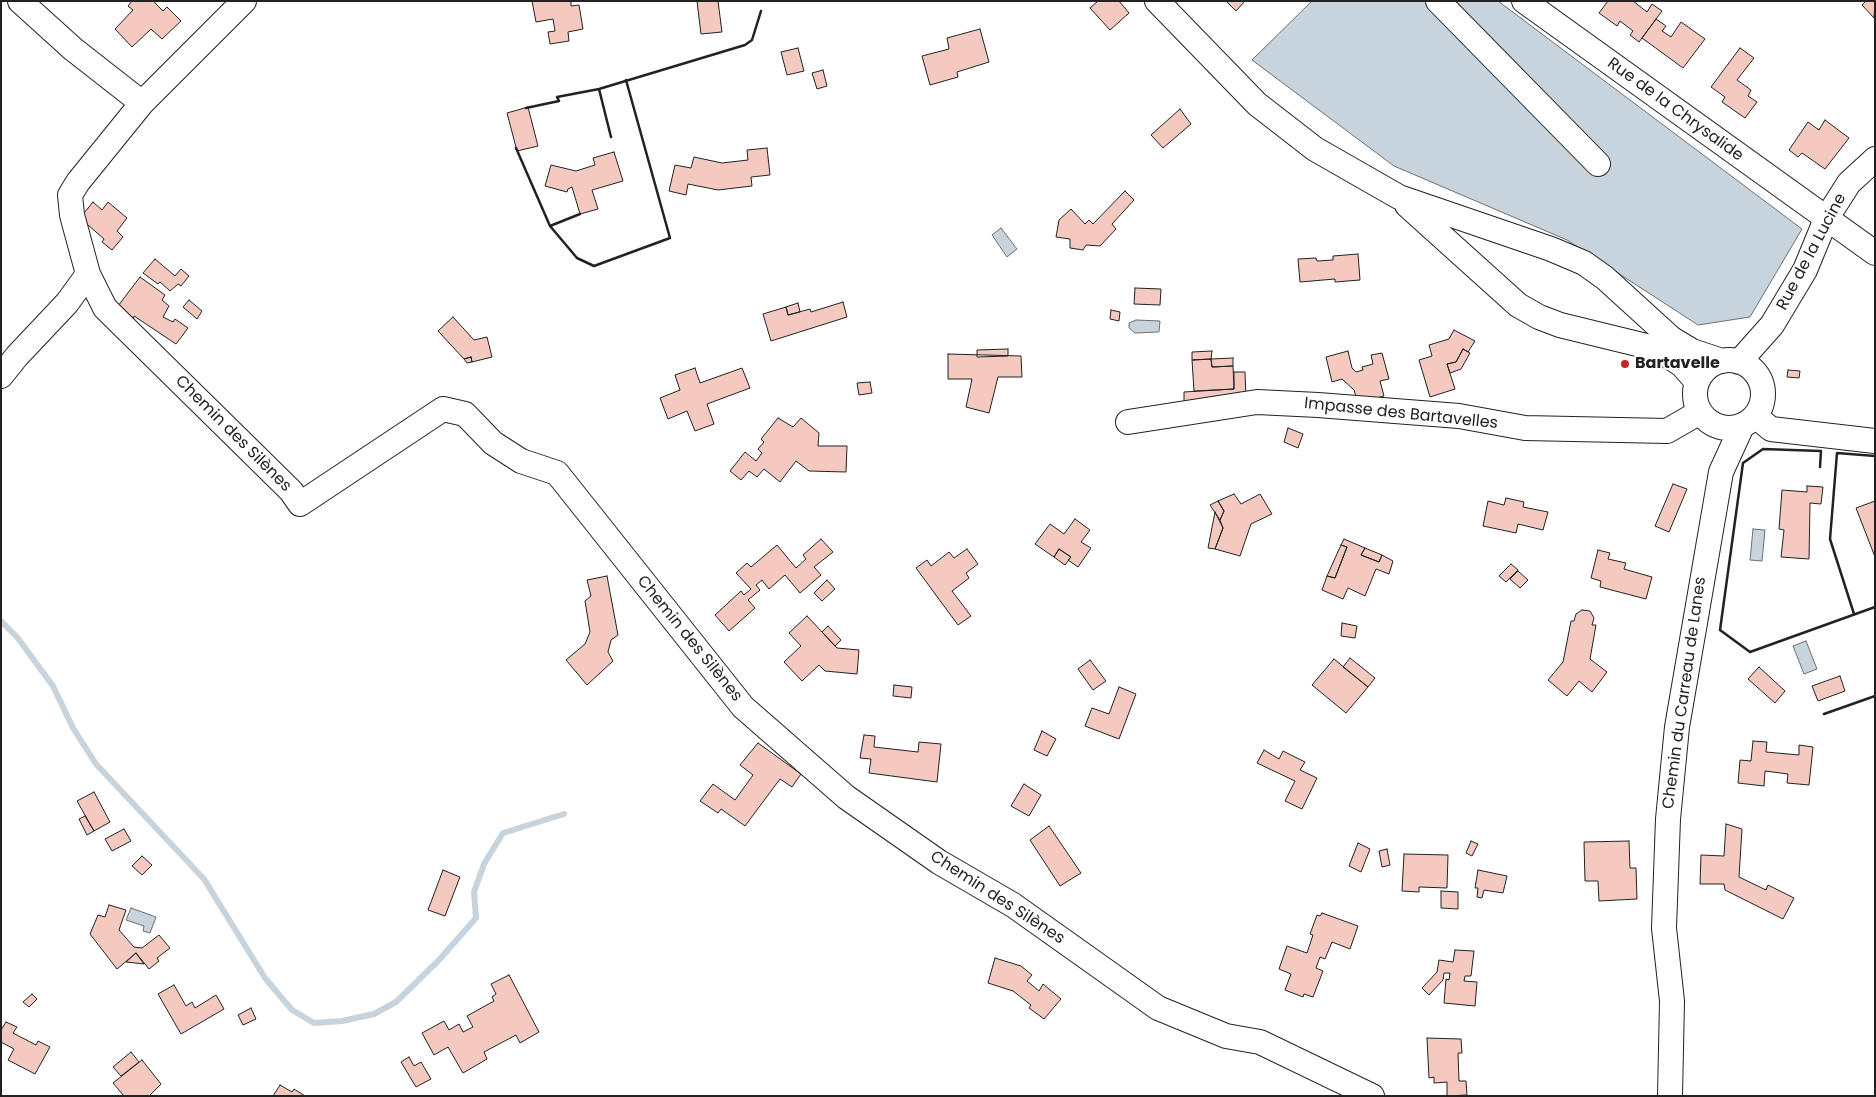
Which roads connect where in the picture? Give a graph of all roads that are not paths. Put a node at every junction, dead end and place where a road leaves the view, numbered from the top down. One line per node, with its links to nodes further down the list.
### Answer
1 (20, 1): 6 (street)
2 (244, 1): 6 (street)
3 (1157, 1): 9 (street)
4 (1438, 1): 8 (street)
5 (1524, 1): 10 (street, Rue de la Chrysalide)
6 (142, 102): 12 (street)
7 (1875, 159): 10 (street, Rue de la Lucine)
8 (1598, 164)
9 (1399, 197): 14 (street); 16 (street)
10 (1826, 220): 11 (street, Rue de la Chrysalide); 13 (street, Rue de la Lucine)
11 (1875, 253)
12 (88, 274): 15 (street); 22 (street, Chemin des Silènes)
13 (1772, 325): 14 (street, Rue de la Lucine); 17 (street, Rue de la Lucine)
14 (1730, 361): 16 (street); 17 (street)
15 (1, 376)
16 (1697, 382): 18 (street)
17 (1754, 404): 18 (street); 20 (street); 21 (street, Chemin du Carreau de Lanes)
18 (1706, 418): 19 (street, Impasse des Bartavelles); 21 (street, Chemin du Carreau de Lanes)
19 (1128, 422)
20 (1875, 442)
21 (1721, 472): 23 (street, Chemin du Carreau de Lanes)
22 (1372, 1096)
23 (1670, 1096)

